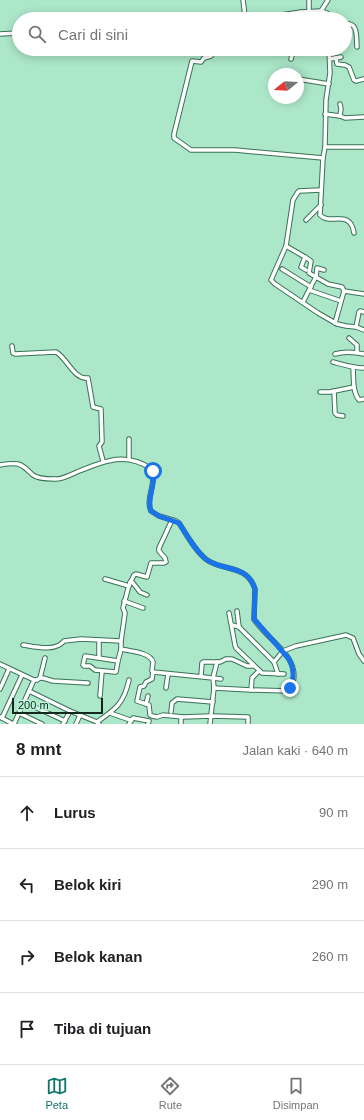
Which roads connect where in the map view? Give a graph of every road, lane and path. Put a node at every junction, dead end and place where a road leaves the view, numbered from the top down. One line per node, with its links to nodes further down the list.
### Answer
1 (243, 0): 5 (street)
2 (309, 0): 7 (street)
3 (328, 0): 4 (street)
4 (322, 11): 7 (street)
5 (244, 12)
6 (301, 12): 7 (street)
7 (309, 12)
8 (352, 24): 11 (street)
9 (12, 33): 10 (street)
10 (0, 34)
11 (357, 47)
12 (211, 56): 27 (street)
13 (292, 56): 16 (street)
14 (341, 57): 15 (street)
15 (336, 58): 17 (street); 19 (street)
16 (291, 59)
17 (330, 59): 20 (street)
18 (304, 80): 20 (street)
19 (364, 80)
20 (329, 84): 22 (street)
21 (340, 104): 23 (street)
22 (325, 114): 23 (street); 25 (street)
23 (340, 116): 24 (street)
24 (364, 117)
25 (325, 147): 26 (street); 27 (street)
26 (364, 147)
27 (323, 158): 28 (street)
28 (321, 190): 29 (street); 32 (street)
29 (320, 205): 30 (street); 31 (street)
30 (306, 220)
31 (354, 233)
32 (286, 246): 33 (street); 42 (street)
33 (305, 257): 35 (street); 37 (street)
34 (282, 269): 38 (street)
35 (306, 270)
36 (324, 270): 37 (street)
37 (316, 277): 38 (street); 39 (street)
38 (310, 288): 41 (street); 42 (street)
39 (344, 291): 40 (street); 41 (street)
40 (364, 294)
41 (341, 301): 44 (street)
42 (303, 302): 44 (street)
43 (364, 312): 45 (street)
44 (335, 323): 45 (street)
45 (356, 327): 46 (street)
46 (364, 330)
47 (349, 338): 49 (street)
48 (12, 346): 62 (street)
49 (357, 352): 50 (street); 51 (street)
50 (335, 354)
51 (364, 354)
52 (333, 362): 53 (street)
53 (353, 368): 54 (street); 55 (street)
54 (364, 368)
55 (354, 387): 56 (street); 58 (street)
56 (334, 391): 57 (street); 59 (street)
57 (320, 392)
58 (364, 399)
59 (343, 416)
60 (129, 439): 61 (street)
61 (130, 459): 62 (street); 64 (street)
62 (103, 461): 63 (street)
63 (0, 465)
64 (172, 520): 66 (street); 78 (street)
65 (105, 579): 66 (street)
66 (129, 584): 67 (street); 68 (street)
67 (147, 595)
68 (124, 601): 69 (street); 75 (street)
69 (143, 608)
70 (237, 611): 73 (street)
71 (229, 613): 72 (street)
72 (232, 625): 73 (street); 88 (street)
73 (239, 627): 85 (street)
74 (99, 640): 75 (street); 76 (street); 81 (street)
75 (121, 641): 77 (street)
76 (23, 645)
77 (121, 649): 82 (street); 91 (street)
78 (283, 651): 83 (street); 85 (street); 107 (street)
79 (91, 656): 81 (street); 87 (street); 87 (street)
80 (45, 658): 98 (street)
81 (99, 658): 82 (street)
82 (118, 661): 90 (street)
83 (364, 661)
84 (217, 662): 88 (street); 97 (street); 99 (street)
85 (274, 662): 95 (street)
86 (0, 664): 89 (street)
87 (90, 666): 90 (street)
88 (254, 666): 92 (street)
89 (9, 669): 93 (street); 106 (street)
90 (102, 671): 109 (street)
91 (153, 672): 94 (street); 113 (street)
92 (259, 672): 95 (street); 107 (street)
93 (22, 674): 101 (street); 121 (street)
94 (168, 674): 97 (street); 104 (street)
95 (278, 674): 96 (street)
96 (284, 674)
97 (201, 676): 99 (street)
98 (40, 678): 101 (street); 103 (street)
99 (213, 678): 100 (street); 105 (street)
100 (221, 679)
101 (34, 680): 108 (street)
102 (129, 680): 117 (street)
103 (88, 683)
104 (166, 688)
105 (214, 688): 107 (street); 112 (street)
106 (0, 689)
107 (250, 690)
108 (29, 691): 111 (street); 114 (street)
109 (100, 696)
110 (148, 696): 113 (street)
111 (24, 702): 116 (street); 122 (street)
112 (213, 702): 115 (street); 119 (street)
113 (146, 704): 120 (street)
114 (70, 711): 118 (street); 122 (street)
115 (171, 712)
116 (19, 713): 125 (street); 126 (street)
117 (110, 713): 123 (street); 124 (street)
118 (80, 715): 123 (street); 127 (street)
119 (211, 716): 120 (street); 130 (street); 131 (street)
120 (181, 717): 129 (street)
121 (1, 718): 125 (street)
122 (64, 722)
123 (95, 722)
124 (130, 722): 128 (street)
125 (13, 724)
126 (42, 724)
127 (76, 724)
128 (148, 724)
129 (181, 724)
130 (210, 724)
131 (248, 724)

